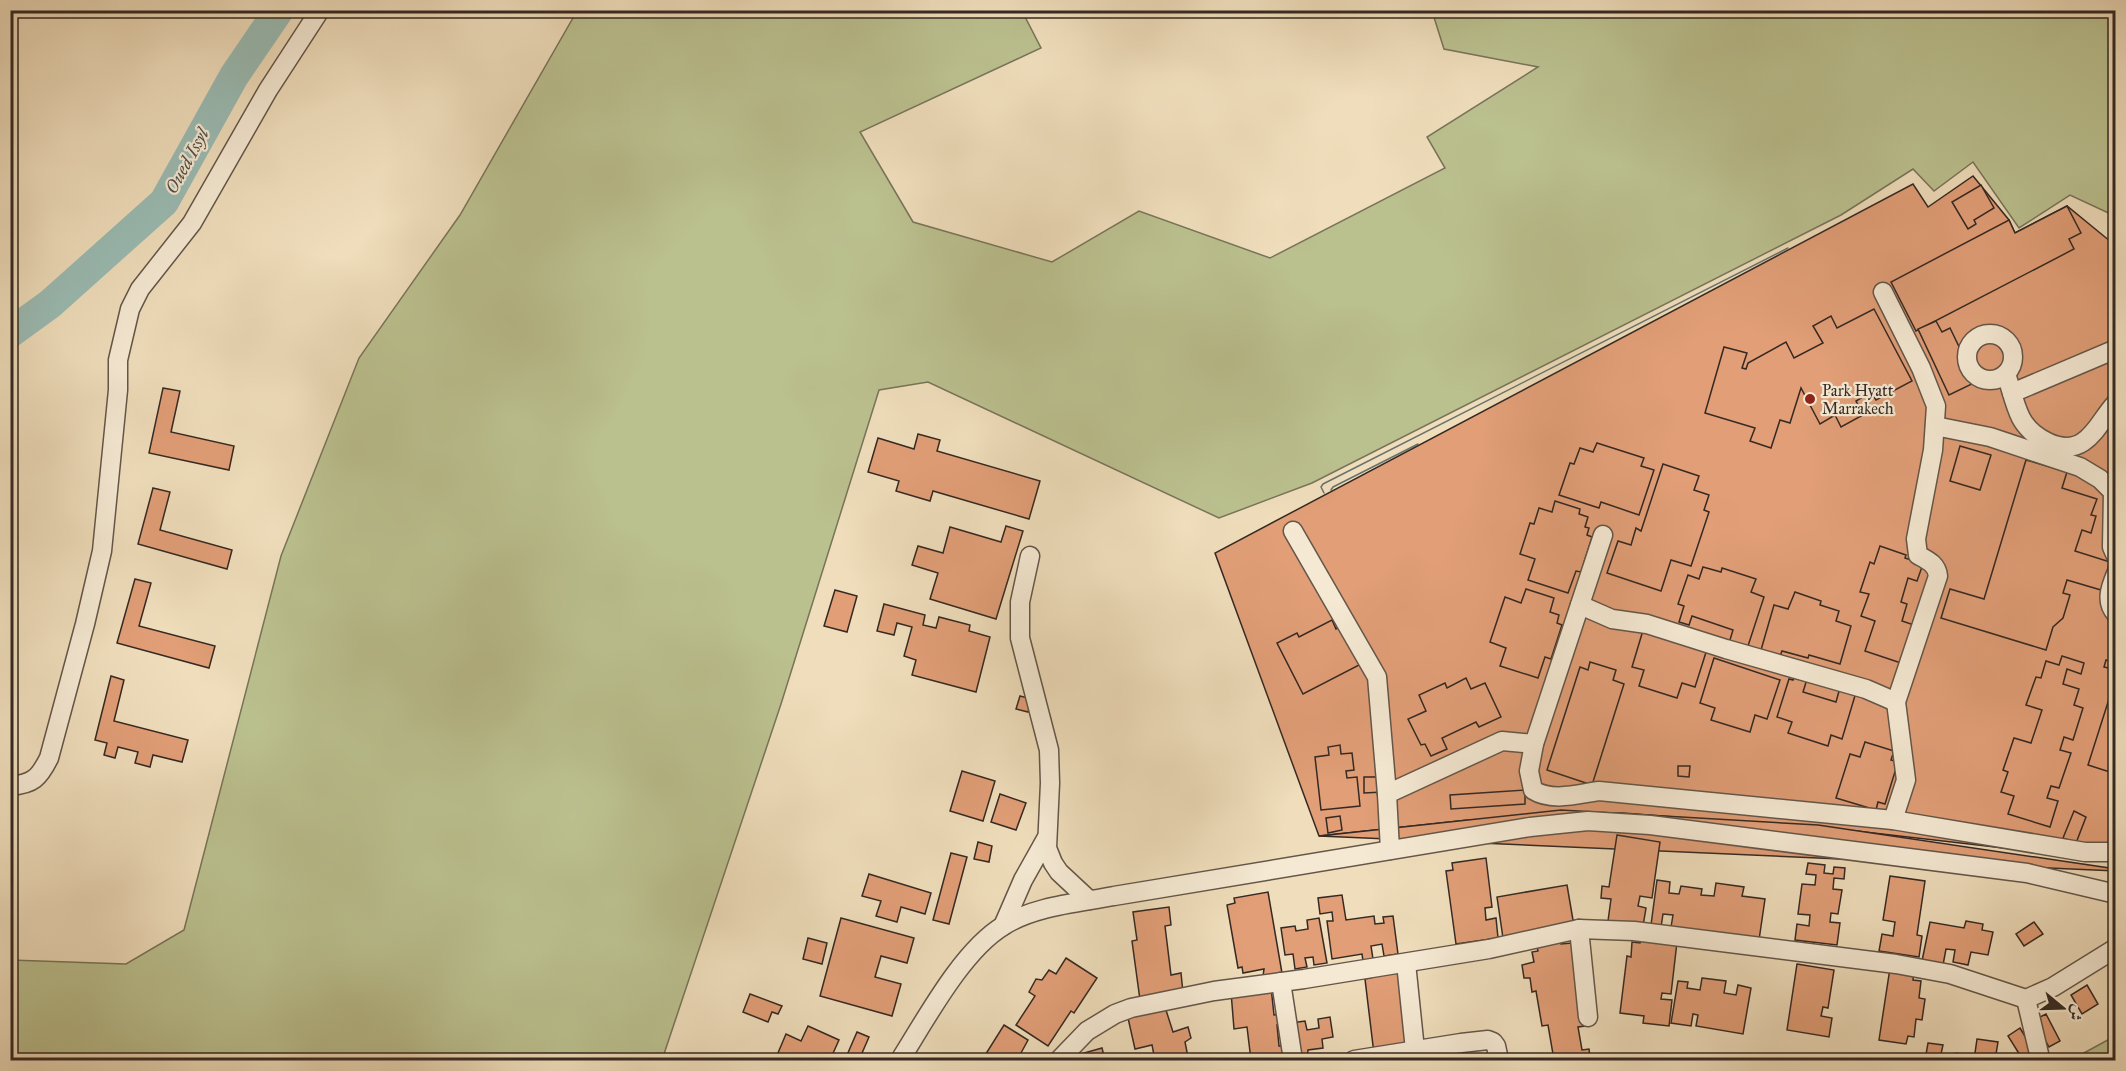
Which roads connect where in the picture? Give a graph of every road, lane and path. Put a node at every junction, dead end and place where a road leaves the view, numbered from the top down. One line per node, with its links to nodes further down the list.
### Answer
1 (320, 10): 18 (street)
2 (1883, 292): 7 (street)
3 (2115, 349): 5 (street)
4 (2006, 374): 5 (street)
5 (2012, 393): 6 (street)
6 (2115, 403)
7 (1935, 426): 8 (street); 16 (street)
8 (2114, 517): 12 (street)
9 (1293, 531): 19 (street)
10 (1603, 535): 14 (street)
11 (1030, 556): 21 (street)
12 (2115, 556)
13 (2115, 574): 15 (street)
14 (1580, 606): 16 (street); 17 (street)
15 (2115, 614)
16 (1896, 702): 20 (street)
17 (1534, 744): 19 (street); 20 (street)
18 (10, 786)
19 (1387, 794): 22 (street)
20 (1893, 820): 23 (street)
21 (1046, 839): 24 (street); 25 (street)
22 (1390, 850): 26 (street); 27 (street)
23 (2115, 852)
24 (1055, 866): 25 (street); 27 (street)
25 (1027, 873): 28 (street)
26 (2115, 894)
27 (1089, 900): 28 (street)
28 (1003, 926): 36 (street)
29 (1579, 929): 31 (street); 33 (street); 34 (street)
30 (2115, 948): 33 (street)
31 (1406, 963): 32 (street); 35 (street)
32 (1281, 982): 37 (street); 38 (street)
33 (2026, 999): 41 (street)
34 (1588, 1017)
35 (1415, 1050): 39 (street); 40 (street)
36 (900, 1060)
37 (1059, 1060)
38 (1293, 1060)
39 (1354, 1060)
40 (1499, 1060)
41 (2038, 1060)

